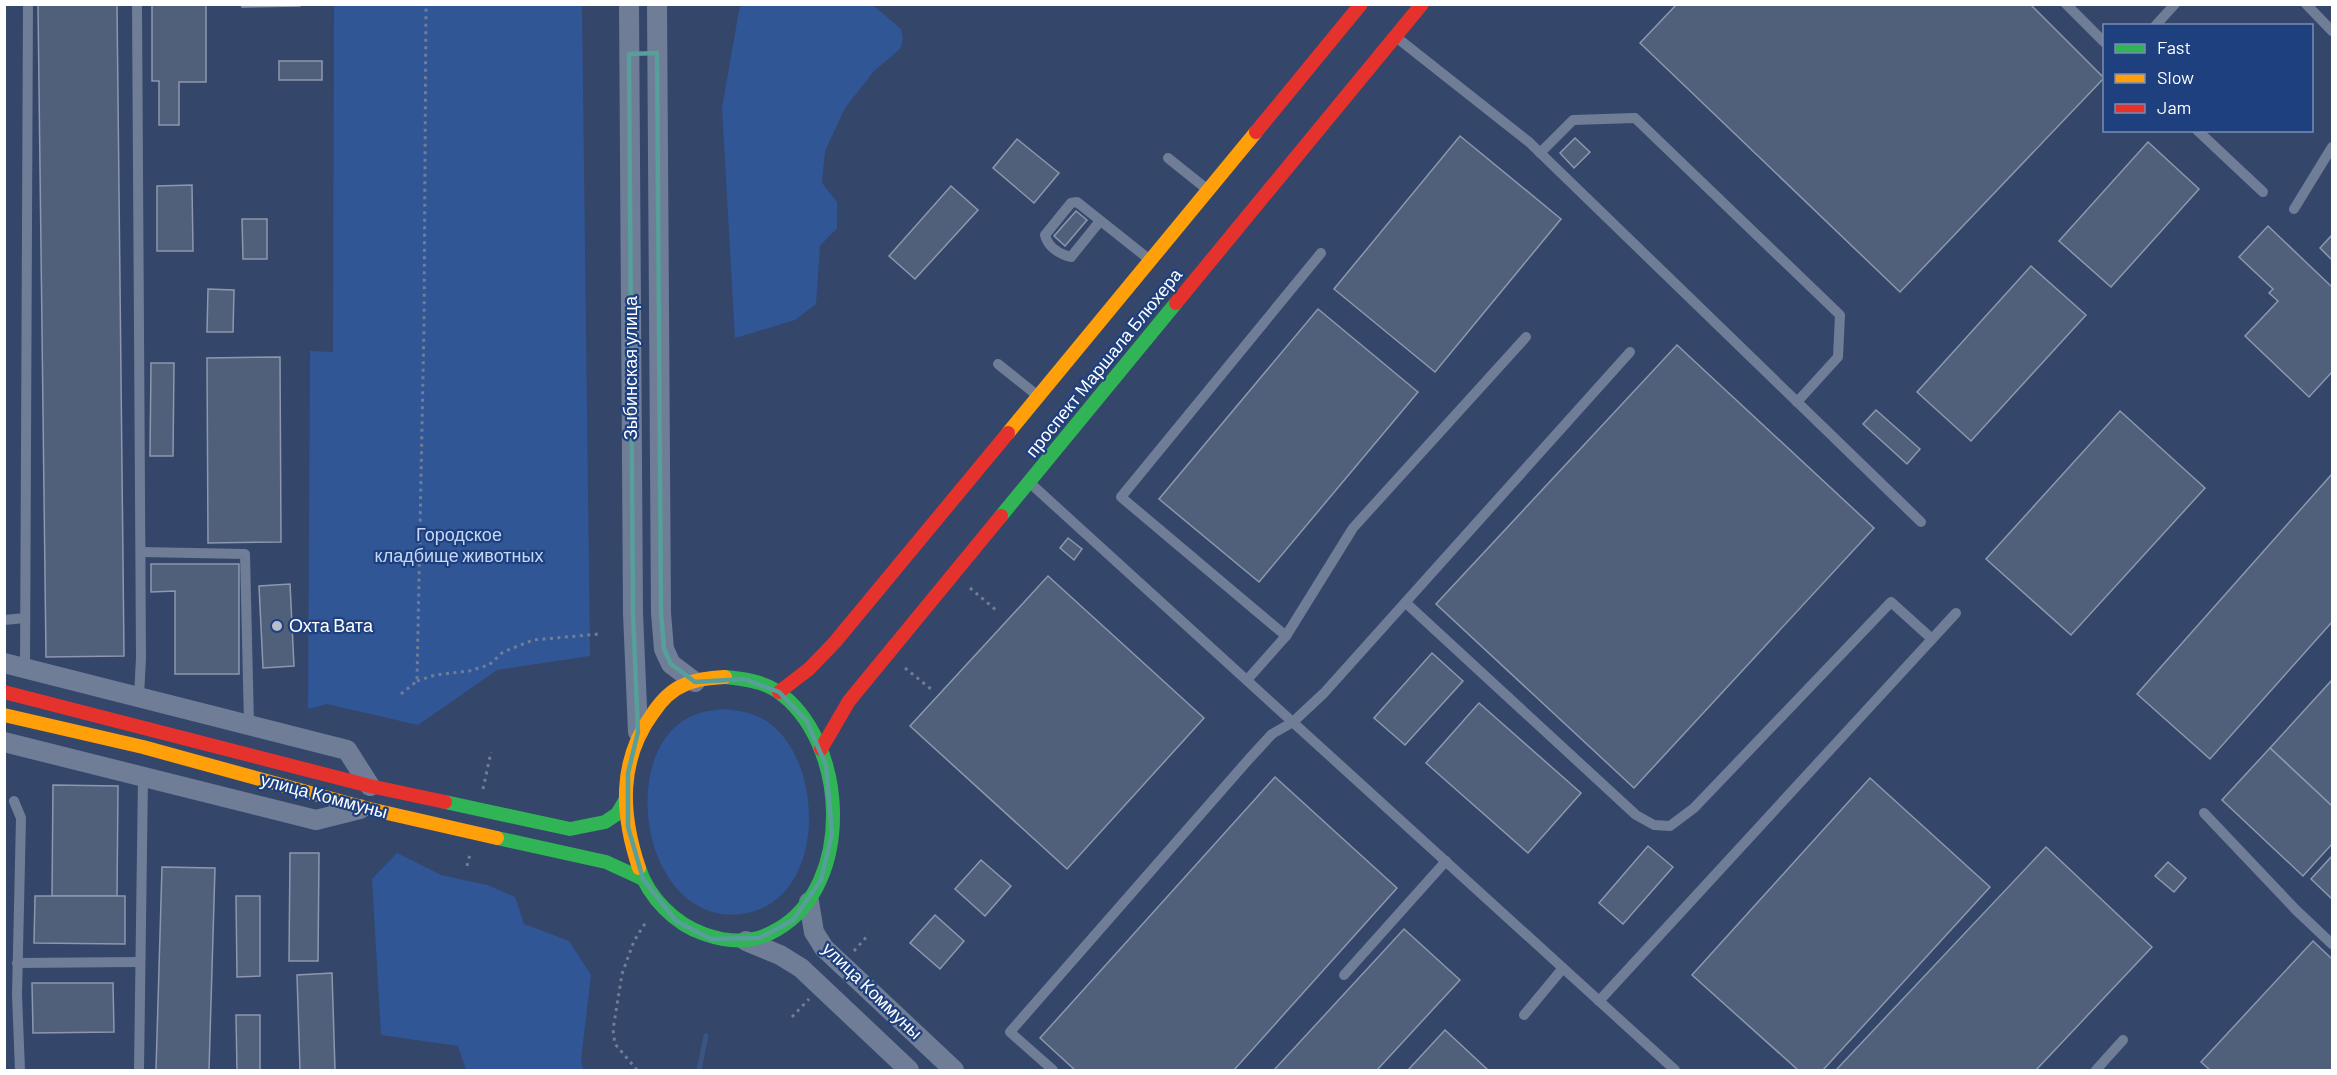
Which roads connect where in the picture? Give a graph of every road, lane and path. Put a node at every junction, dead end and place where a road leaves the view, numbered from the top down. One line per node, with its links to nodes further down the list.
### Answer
1 (28, 4): 37 (lane)
2 (137, 4): 34 (lane)
3 (426, 4): 46 (path)
4 (628, 4): 16 (street, Зыбинская улица)
5 (657, 4): 15 (street, Зыбинская улица)
6 (1361, 4): 21 (street, проспект Маршала Блюхера)
7 (1422, 4): 13 (street, проспект Маршала Блюхера)
8 (2066, 4): 14 (lane)
9 (2175, 4): 11 (lane)
10 (2306, 4): 12 (lane)
11 (2158, 24)
12 (2332, 31)
13 (1395, 37): 19 (lane); 32 (street, проспект Маршала Блюхера)
14 (2103, 41)
15 (657, 53): 16 (street); 47 (street, Зыбинская улица)
16 (629, 54): 56 (street, Зыбинская улица)
17 (2200, 132): 22 (lane)
18 (2332, 147): 23 (lane)
19 (1540, 153): 31 (lane); 31 (lane)
20 (1168, 159): 21 (lane)
21 (1208, 190): 26 (street, проспект Маршала Блюхера)
22 (2263, 192)
23 (2294, 209)
24 (1100, 221): 24 (lane); 26 (lane)
25 (1321, 253): 40 (lane)
26 (1150, 261): 30 (street, проспект Маршала Блюхера)
27 (1526, 337): 40 (lane)
28 (1630, 352): 35 (lane)
29 (998, 364): 30 (lane)
30 (1040, 397): 50 (street, проспект Маршала Блюхера)
31 (1797, 402): 33 (lane)
32 (1029, 482): 45 (lane); 58 (street, проспект Маршала Блюхера)
33 (1921, 522)
34 (141, 552): 52 (lane); 55 (lane)
35 (1406, 603): 41 (lane); 54 (lane)
36 (1956, 613): 41 (lane)
37 (26, 618): 38 (lane); 44 (lane)
38 (4, 620)
39 (599, 634): 46 (path)
40 (1286, 636): 45 (lane)
41 (1932, 639): 75 (lane)
42 (4, 663): 44 (street)
43 (904, 667): 48 (path)
44 (25, 668): 52 (street)
45 (1247, 680): 54 (lane)
46 (417, 681): 51 (path)
47 (695, 682): 50 (street); 56 (street)
48 (931, 689)
49 (4, 692): 60 (street, улица Коммуны)
50 (779, 692): 58 (street)
51 (401, 694)
52 (139, 696): 55 (street)
53 (4, 715): 63 (street, улица Коммуны)
54 (1293, 722): 65 (lane); 83 (lane)
55 (249, 724): 60 (street)
56 (638, 732): 61 (street)
57 (4, 742): 59 (street)
58 (821, 749): 68 (street)
59 (142, 777): 63 (street); 71 (lane)
60 (370, 786): 61 (street, улица Коммуны)
61 (626, 799): 66 (street)
62 (14, 801): 72 (lane)
63 (365, 808): 66 (street, улица Коммуны)
64 (2204, 813): 70 (lane)
65 (1446, 861): 73 (lane); 74 (lane)
66 (643, 879): 67 (street)
67 (658, 902): 69 (street); 80 (path)
68 (809, 902): 69 (street); 82 (street, улица Коммуны)
69 (746, 941): 81 (street, улица Коммуны)
70 (2332, 944)
71 (139, 962): 72 (lane); 79 (lane)
72 (17, 963): 78 (lane)
73 (1563, 968): 75 (lane); 76 (lane)
74 (1344, 975)
75 (1599, 1001): 84 (lane)
76 (1524, 1015)
77 (2123, 1040): 85 (lane)
78 (20, 1071)
79 (139, 1071)
80 (637, 1071)
81 (909, 1071)
82 (954, 1071)
83 (1053, 1071)
84 (1675, 1071)
85 (2096, 1071)

